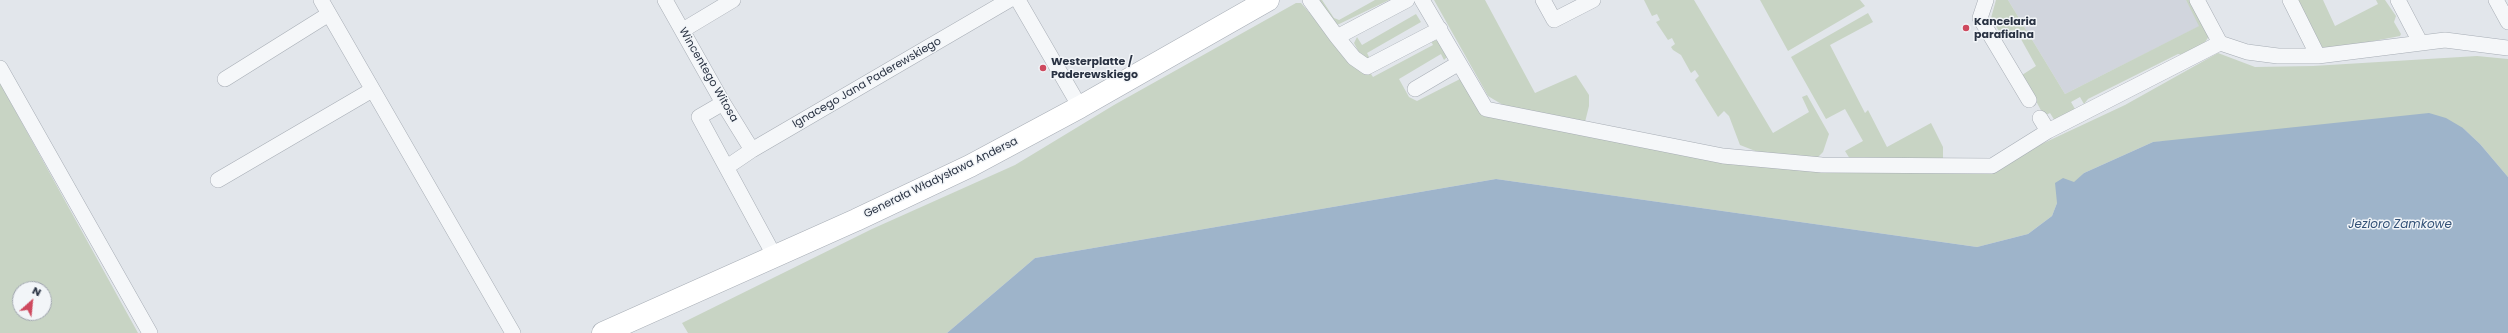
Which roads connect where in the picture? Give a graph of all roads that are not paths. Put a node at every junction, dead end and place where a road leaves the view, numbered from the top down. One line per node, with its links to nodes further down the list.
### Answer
1 (321, 0): 18 (street)
2 (665, 0): 21 (street, Wincentego Witosa)
3 (733, 0): 17 (street)
4 (1009, 0): 37 (street, Ignacego Jana Paderewskiego)
5 (1018, 0): 34 (street)
6 (1268, 0): 34 (main road, Generała Władysława Andersa)
7 (1310, 0): 22 (street)
8 (1407, 0): 22 (street)
9 (1422, 0): 20 (street)
10 (1543, 0): 11 (street)
11 (1593, 0)
12 (1986, 0): 32 (street)
13 (2197, 0): 24 (street)
14 (2290, 0): 26 (street)
15 (2398, 0): 23 (street)
16 (2496, 0): 19 (street)
17 (708, 6): 21 (street)
18 (329, 14): 29 (street); 31 (street)
19 (2508, 22)
20 (1440, 29): 22 (street); 27 (street)
21 (683, 30): 33 (street, Wincentego Witosa)
22 (1337, 37)
23 (2420, 42): 25 (street); 26 (street)
24 (2220, 43): 26 (street); 36 (street)
25 (2508, 48)
26 (2318, 56)
27 (1459, 63): 30 (street); 36 (street)
28 (0, 68): 41 (street)
29 (225, 79)
30 (1415, 89)
31 (372, 90): 39 (street); 42 (street)
32 (2029, 100)
33 (723, 103): 37 (street, Wincentego Witosa); 38 (street)
34 (1080, 107): 40 (main road, Generała Władysława Andersa)
35 (2040, 118): 36 (street)
36 (2048, 131)
37 (752, 150): 38 (street, Ignacego Jana Paderewskiego)
38 (727, 167): 40 (street)
39 (218, 180)
40 (774, 257): 43 (main road, Generała Władysława Andersa)
41 (150, 333)
42 (513, 333)
43 (603, 333)

